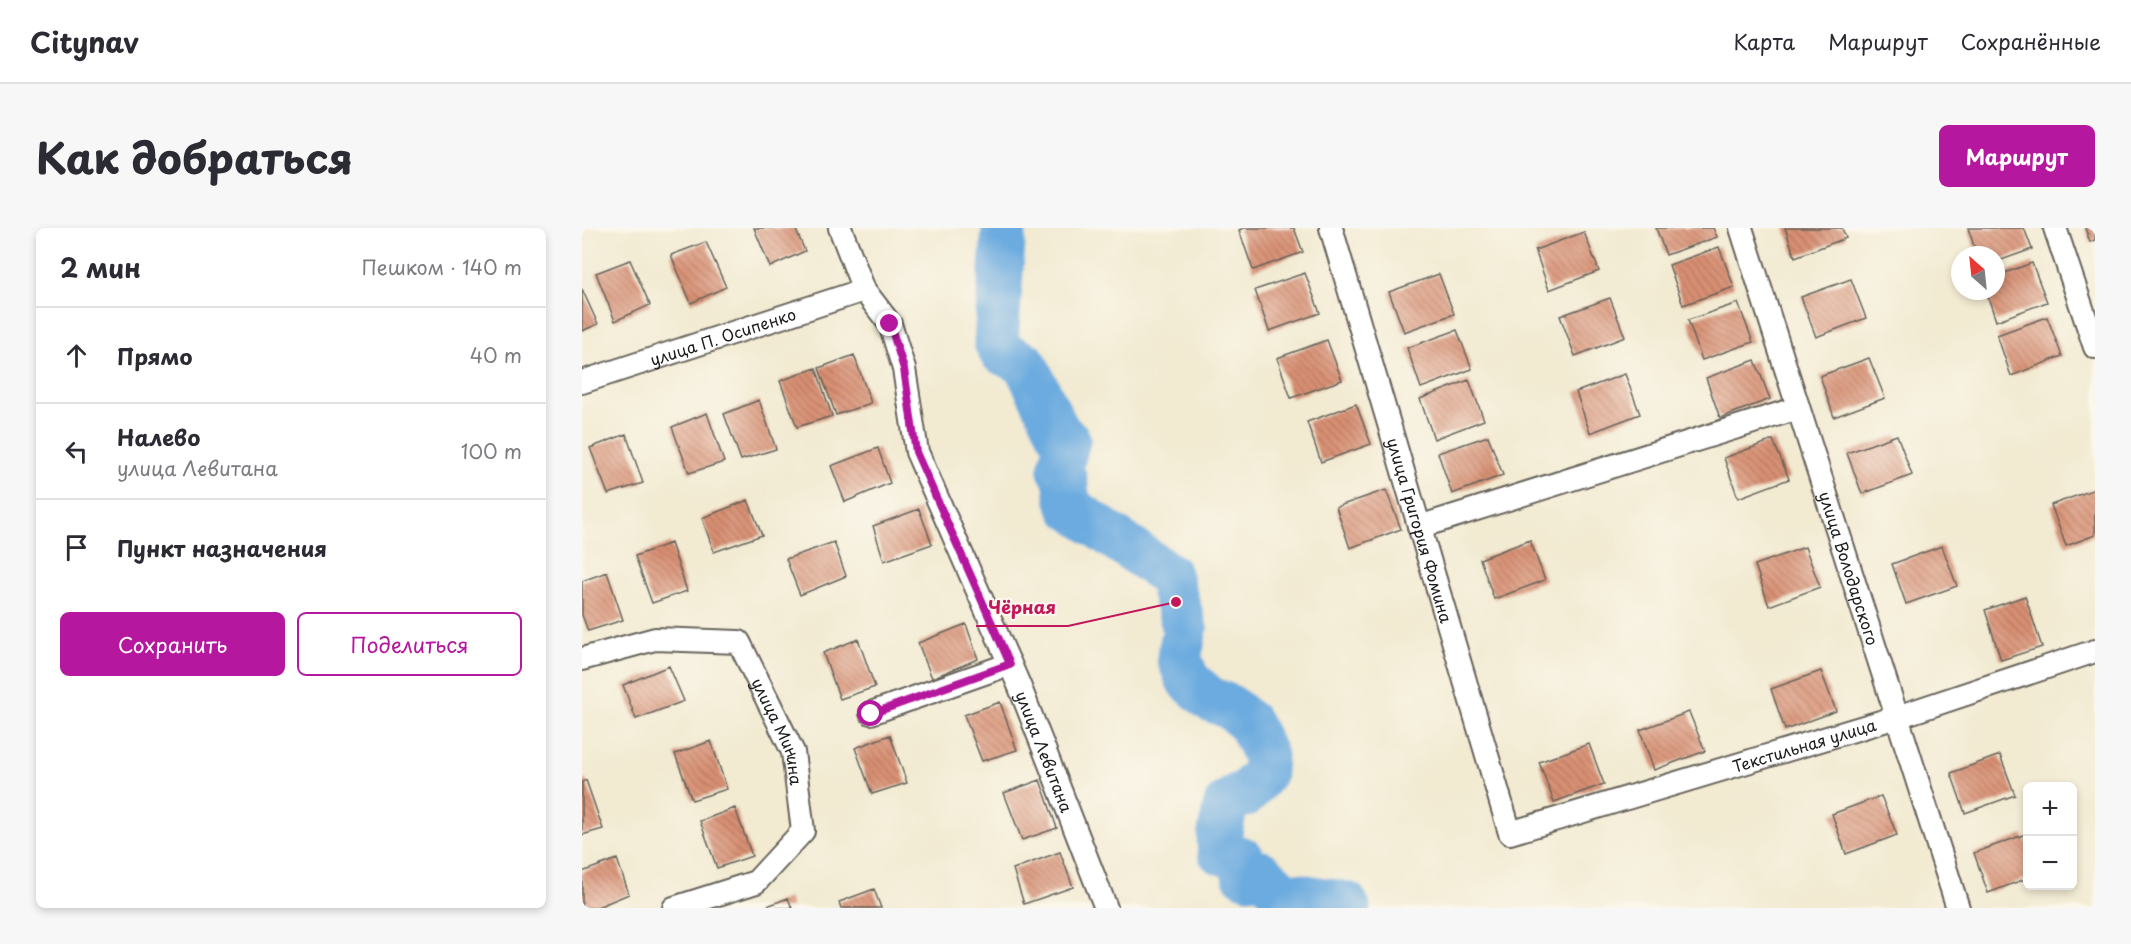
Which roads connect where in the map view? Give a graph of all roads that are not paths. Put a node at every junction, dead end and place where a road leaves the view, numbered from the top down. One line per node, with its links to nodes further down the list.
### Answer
1 (840, 228): 5 (street, улица Левитана)
2 (1331, 228): 9 (street, улица Григория Фомина)
3 (1741, 228): 8 (street, улица Володарского)
4 (2055, 228): 6 (street)
5 (864, 290): 7 (street, улица П. Осипенко); 12 (street, улица Левитана)
6 (2095, 347)
7 (582, 382)
8 (1798, 408): 9 (street); 14 (street, улица Володарского)
9 (1419, 527): 15 (street, улица Григория Фомина)
10 (2095, 651): 14 (street, Текстильная улица)
11 (582, 659): 16 (street, улица Минина)
12 (1010, 664): 13 (street); 17 (street, улица Левитана)
13 (871, 714)
14 (1896, 717): 15 (street, Текстильная улица); 18 (street, улица Володарского)
15 (1510, 833)
16 (674, 908)
17 (1106, 908)
18 (1958, 908)

